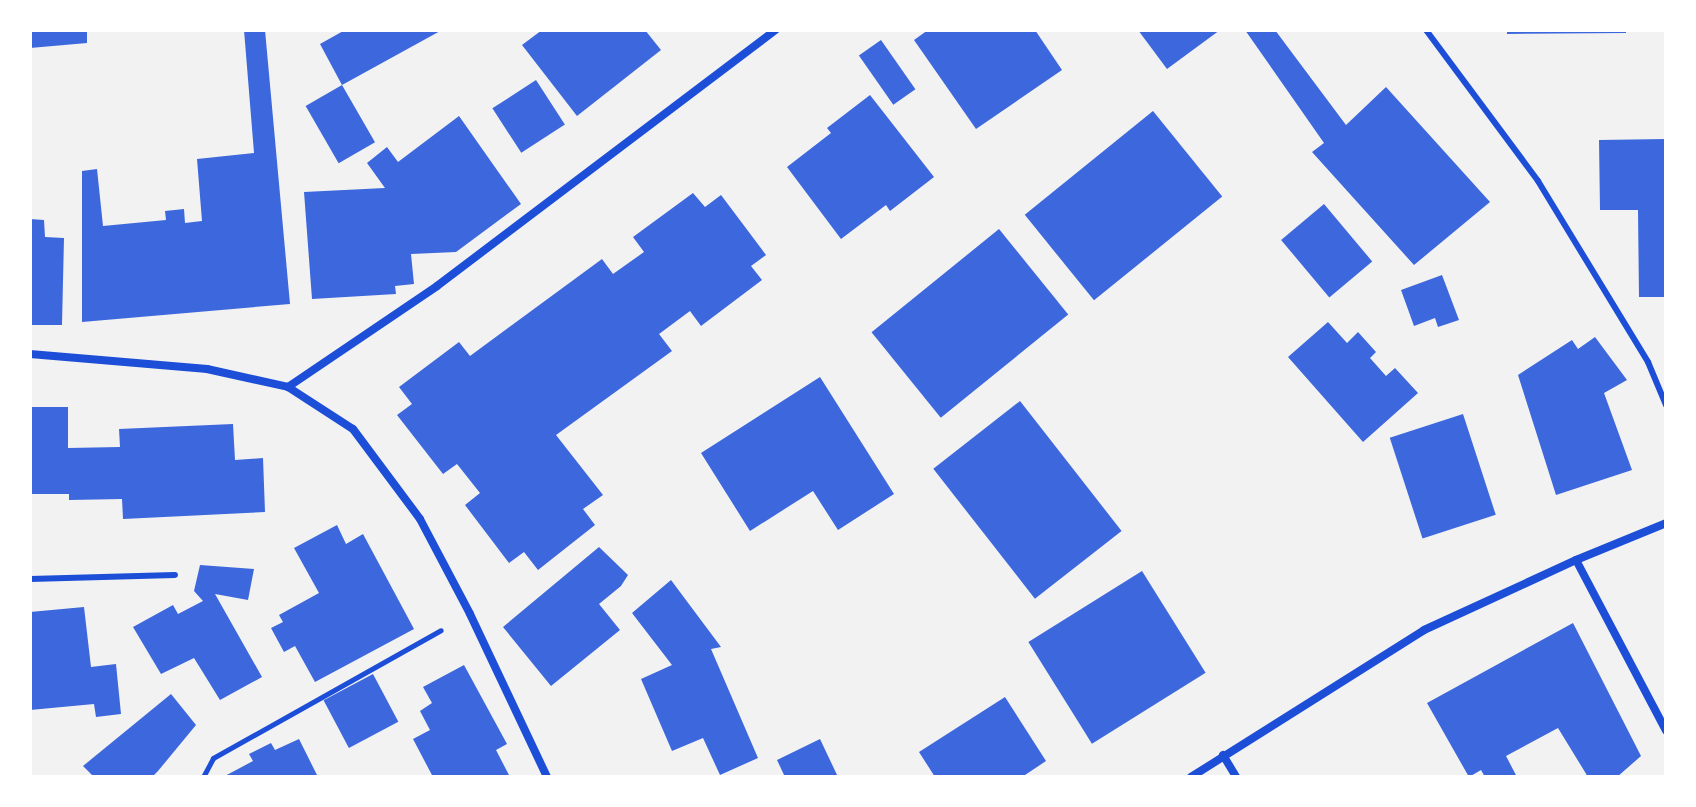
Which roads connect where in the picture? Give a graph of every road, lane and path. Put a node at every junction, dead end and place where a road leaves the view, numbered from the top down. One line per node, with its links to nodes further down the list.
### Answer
1 (776, 30): 4 (street)
2 (1426, 30): 5 (lane)
3 (30, 354): 4 (street)
4 (288, 387): 10 (street)
5 (1666, 405)
6 (1666, 523): 7 (street)
7 (1576, 560): 11 (street); 12 (street)
8 (175, 575): 9 (lane)
9 (30, 579)
10 (470, 614): 13 (path); 14 (street)
11 (1666, 731)
12 (1223, 755): 15 (street); 16 (street)
13 (203, 777)
14 (547, 777)
15 (1191, 777)
16 (1236, 777)

